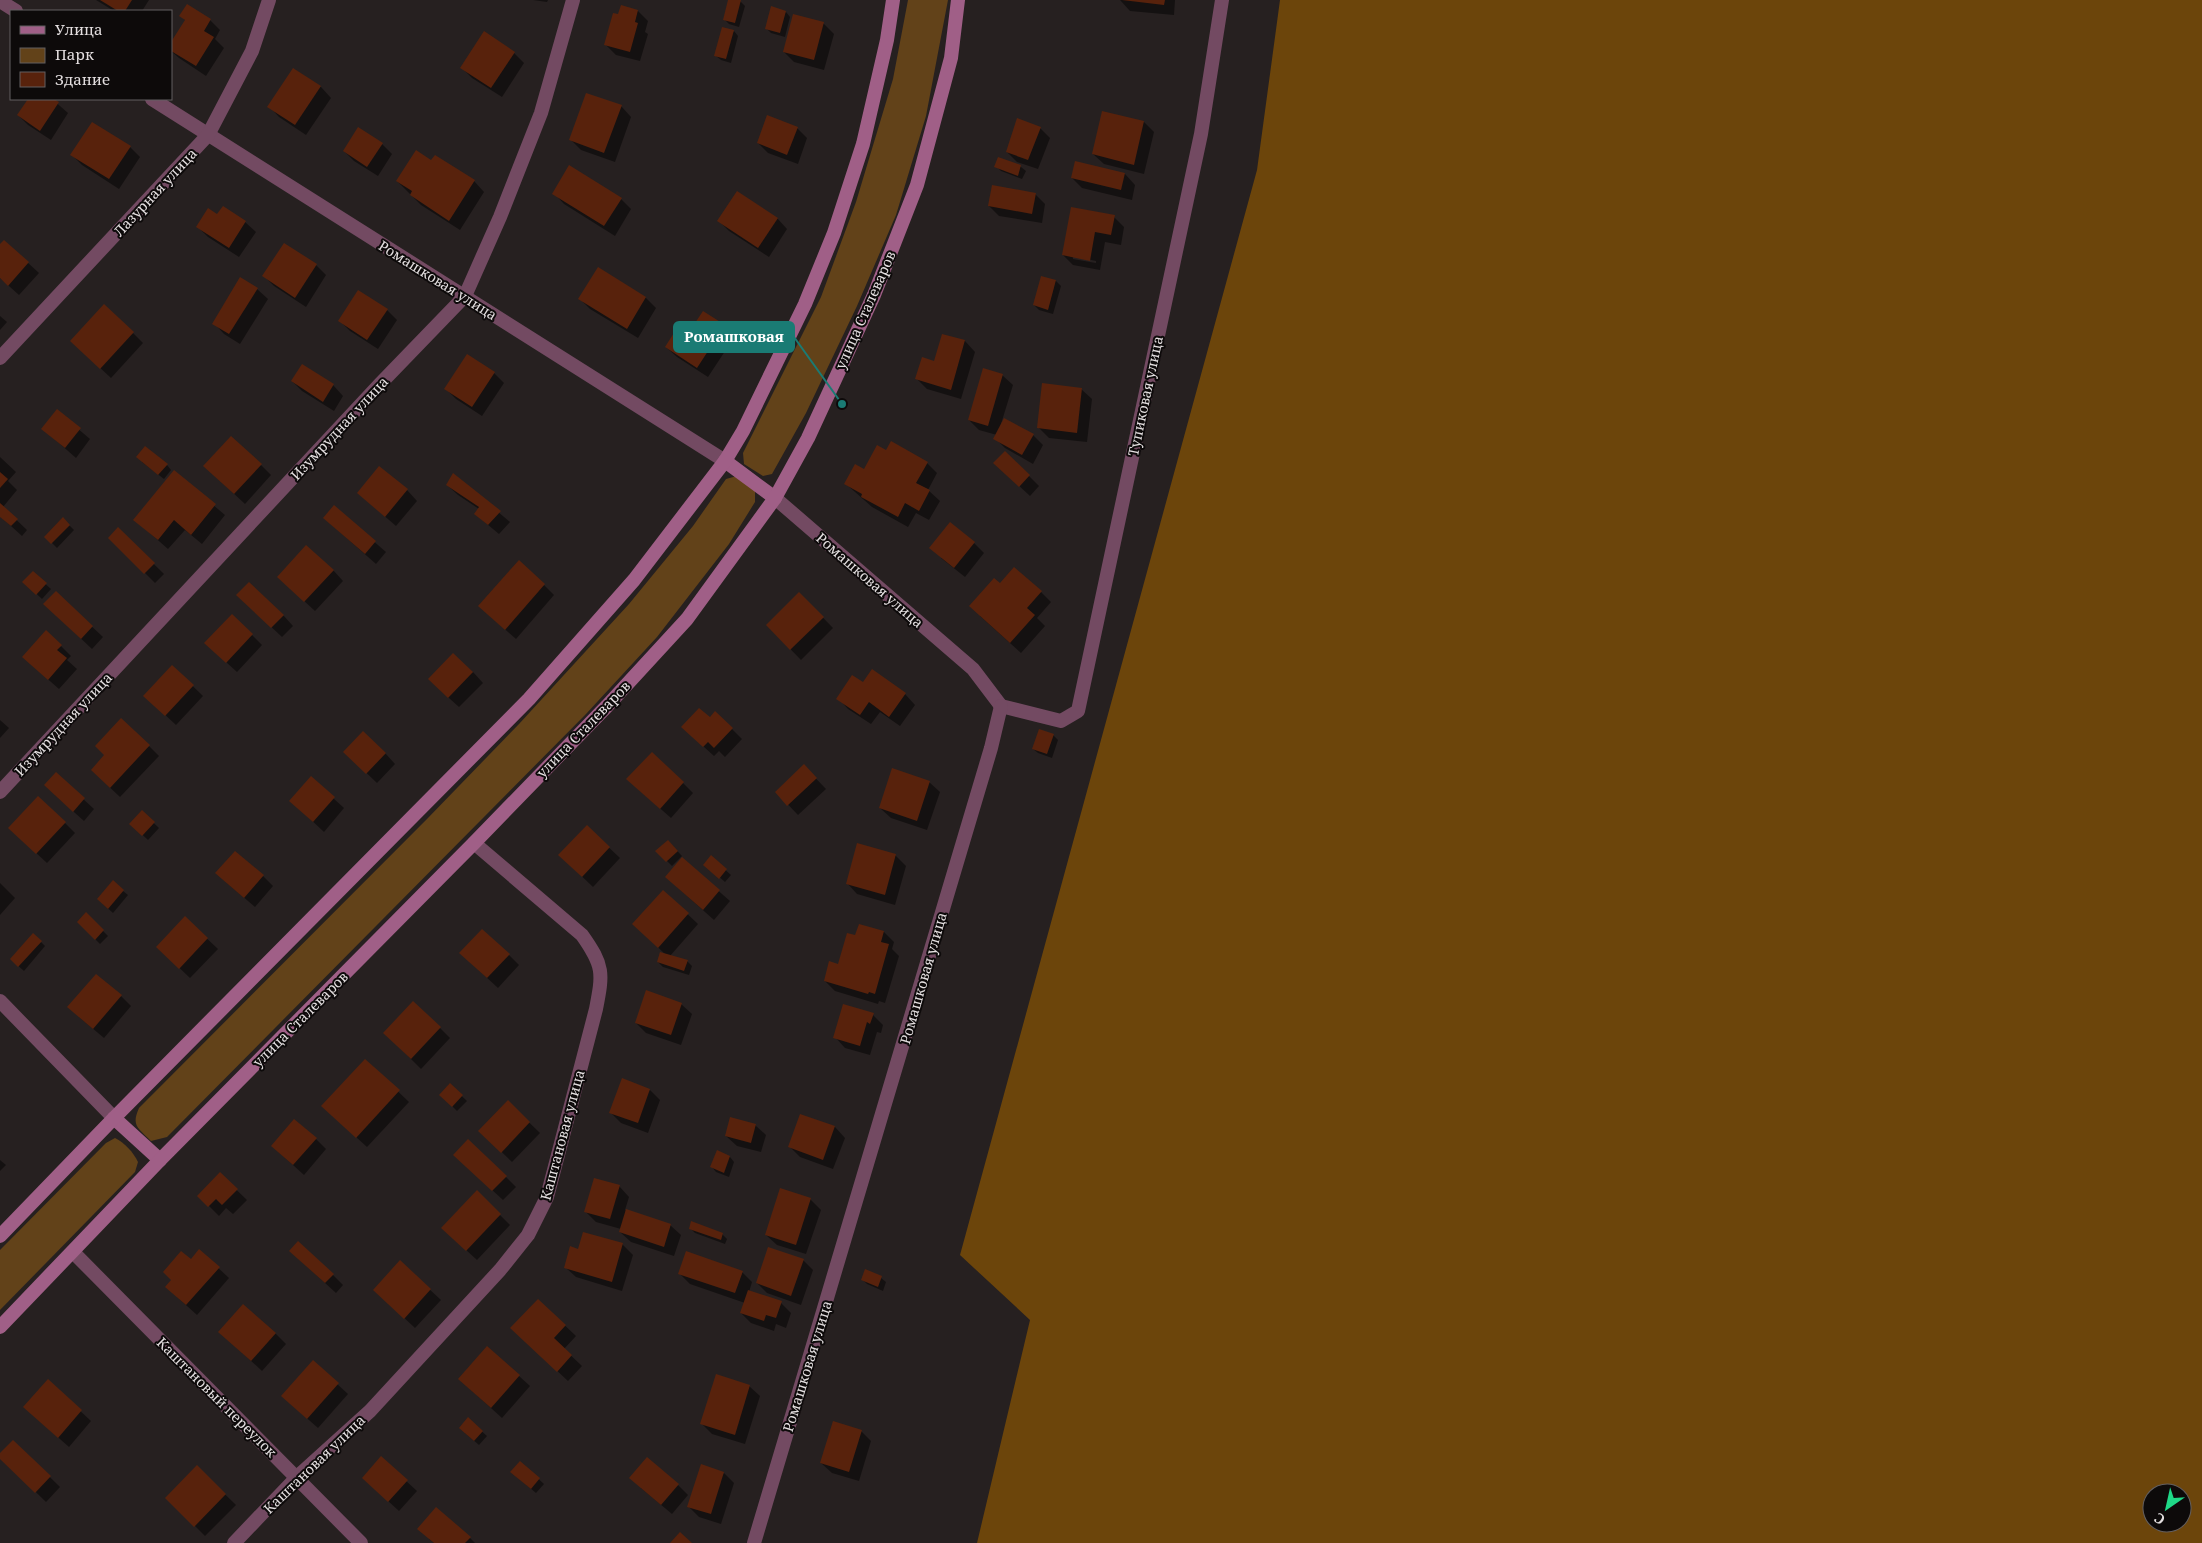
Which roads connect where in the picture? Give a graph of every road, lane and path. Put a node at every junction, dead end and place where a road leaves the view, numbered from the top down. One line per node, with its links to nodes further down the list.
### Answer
1 (269, 0): 9 (street, Лазурная улица)
2 (573, 0): 10 (street, Изумрудная улица)
3 (894, 0): 12 (main road)
4 (958, 0): 13 (main road, улица Сталеваров)
5 (1222, 0): 14 (street, Тупиковая улица)
6 (0, 1): 7 (street)
7 (14, 10)
8 (154, 100): 9 (street, Ромашковая улица)
9 (208, 135): 10 (street, Ромашковая улица); 11 (street, Лазурная улица)
10 (465, 296): 12 (street, Ромашковая улица); 15 (street, Изумрудная улица)
11 (0, 358)
12 (725, 461): 13 (main road); 18 (main road)
13 (775, 498): 14 (street, Ромашковая улица); 16 (main road, улица Сталеваров)
14 (1001, 706): 26 (street, Ромашковая улица)
15 (0, 792)
16 (474, 843): 19 (main road, улица Сталеваров); 23 (street, Каштановая улица)
17 (0, 1001): 18 (street)
18 (114, 1118): 19 (main road); 20 (main road)
19 (160, 1160): 21 (main road, улица Сталеваров)
20 (0, 1236)
21 (73, 1252): 22 (main road, улица Сталеваров); 23 (street, Каштановый переулок)
22 (0, 1327)
23 (297, 1477): 24 (street, Каштановая улица); 25 (street, Каштановый переулок)
24 (234, 1543)
25 (361, 1543)
26 (754, 1543)

